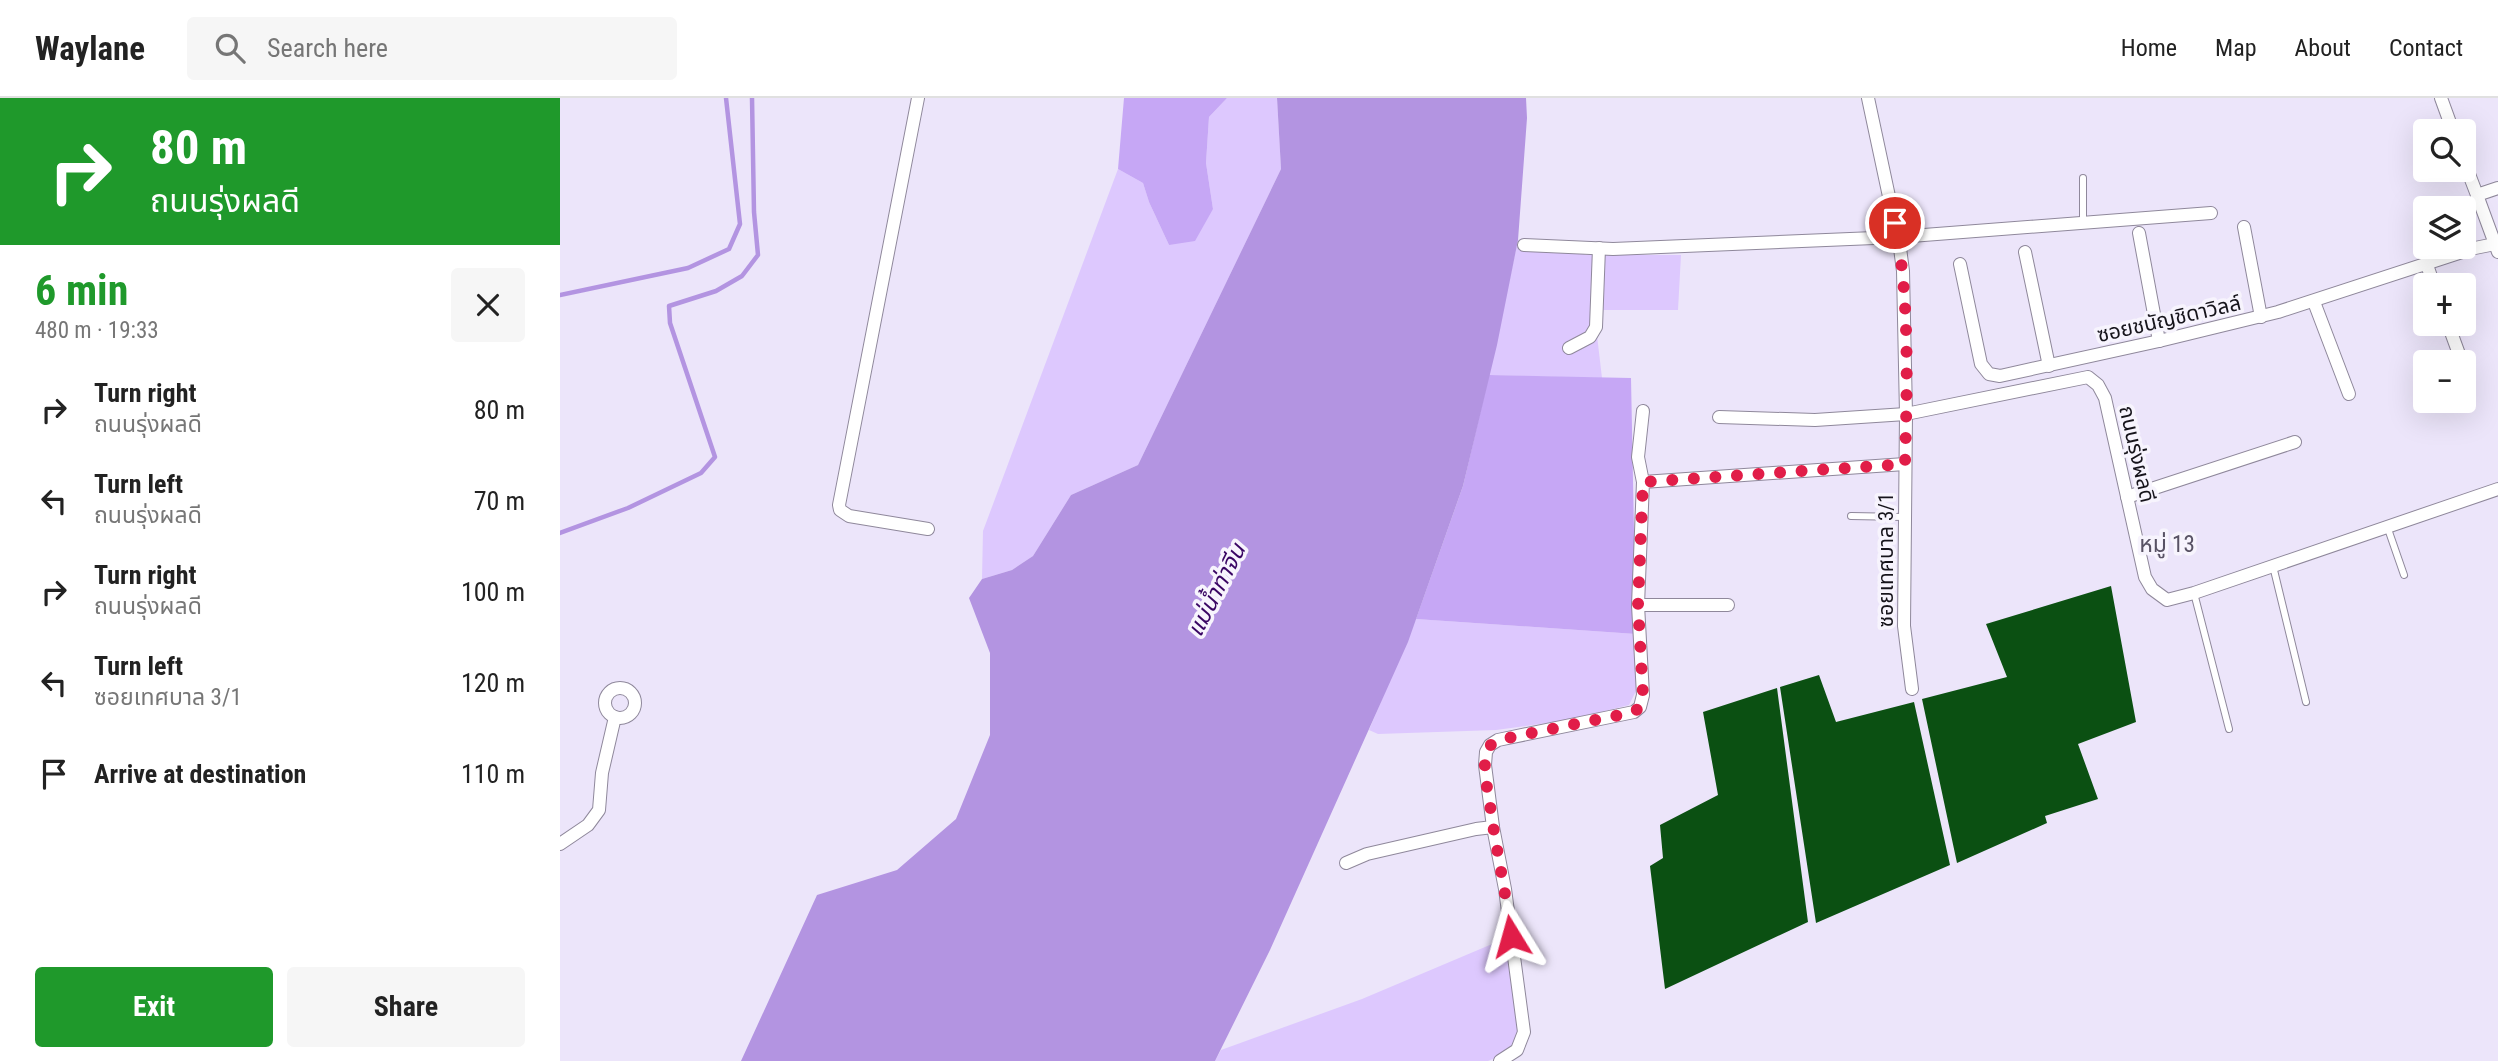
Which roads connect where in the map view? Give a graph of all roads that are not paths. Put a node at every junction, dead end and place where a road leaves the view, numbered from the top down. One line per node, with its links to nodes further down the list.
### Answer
1 (918, 98): 38 (street)
2 (1868, 98): 13 (street, ซอยเทศบาล 3/1)
3 (2441, 98): 4 (street)
4 (2449, 119)
5 (2083, 178): 10 (lane)
6 (2472, 182): 8 (street)
7 (2498, 188): 8 (street)
8 (2477, 195): 15 (street)
9 (2211, 213): 10 (street)
10 (2083, 223): 13 (street)
11 (2244, 227): 22 (street)
12 (2139, 233): 23 (street)
13 (1898, 237): 16 (street); 28 (street, ซอยเทศบาล 3/1)
14 (1524, 245): 16 (street)
15 (2497, 246): 19 (street, ซอยชนัญชิดาวิลล์)
16 (1599, 248): 24 (street)
17 (2025, 251): 25 (street)
18 (1960, 264): 25 (street, ซอยชนัญชิดาวิลล์)
19 (2427, 265): 20 (street); 21 (street, ซอยชนัญชิดาวิลล์)
20 (2430, 273)
21 (2314, 302): 22 (street, ซอยชนัญชิดาวิลล์); 26 (street)
22 (2261, 317): 23 (street, ซอยชนัญชิดาวิลล์)
23 (2159, 341): 25 (street, ซอยชนัญชิดาวิลล์)
24 (1569, 348)
25 (2049, 366)
26 (2349, 394)
27 (1643, 411): 32 (street)
28 (1906, 414): 29 (street, ถนนรุ่งผลดี); 31 (street, ซอยเทศบาล 3/1); 34 (street, ถนนรุ่งผลดี)
29 (1719, 418)
30 (2295, 442): 34 (street)
31 (1905, 464): 32 (street); 36 (street, ซอยเทศบาล 3/1)
32 (1643, 482): 42 (street)
33 (2498, 489): 37 (street, ถนนรุ่งผลดี)
34 (2127, 498): 41 (street, ถนนรุ่งผลดี)
35 (1851, 516): 36 (lane)
36 (1904, 517): 44 (street, ซอยเทศบาล 3/1)
37 (2387, 526): 39 (street, ถนนรุ่งผลดี); 40 (lane)
38 (928, 529)
39 (2273, 566): 41 (street, ถนนรุ่งผลดี); 45 (lane)
40 (2404, 575)
41 (2194, 593): 47 (lane)
42 (1638, 605): 43 (street); 48 (street)
43 (1728, 605)
44 (1912, 688)
45 (2306, 702)
46 (615, 718): 49 (street)
47 (2229, 729)
48 (1493, 827): 50 (street); 51 (street)
49 (560, 844)
50 (1346, 863)
51 (1500, 1061)

